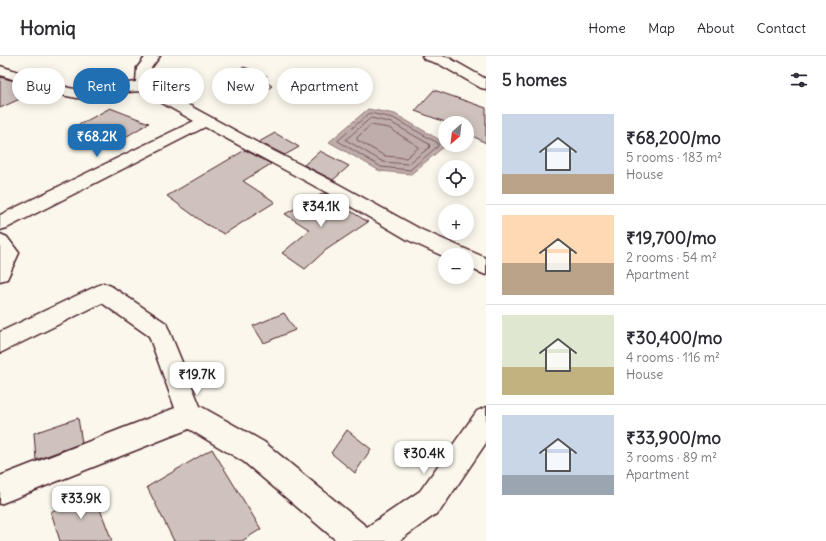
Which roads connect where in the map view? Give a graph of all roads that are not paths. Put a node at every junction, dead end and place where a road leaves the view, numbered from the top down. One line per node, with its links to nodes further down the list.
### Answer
1 (154, 56): 4 (street)
2 (429, 56): 3 (street)
3 (446, 58): 6 (street)
4 (144, 68)
5 (0, 70): 7 (street)
6 (486, 85)
7 (138, 86)
8 (175, 104): 9 (street)
9 (206, 121): 10 (street); 12 (street)
10 (0, 223)
11 (0, 242): 15 (street)
12 (444, 248)
13 (474, 261): 14 (street)
14 (486, 267)
15 (0, 273)
16 (0, 343): 17 (street)
17 (191, 415): 19 (street); 20 (street)
18 (486, 420): 21 (street)
19 (0, 490)
20 (361, 541)
21 (373, 541)

